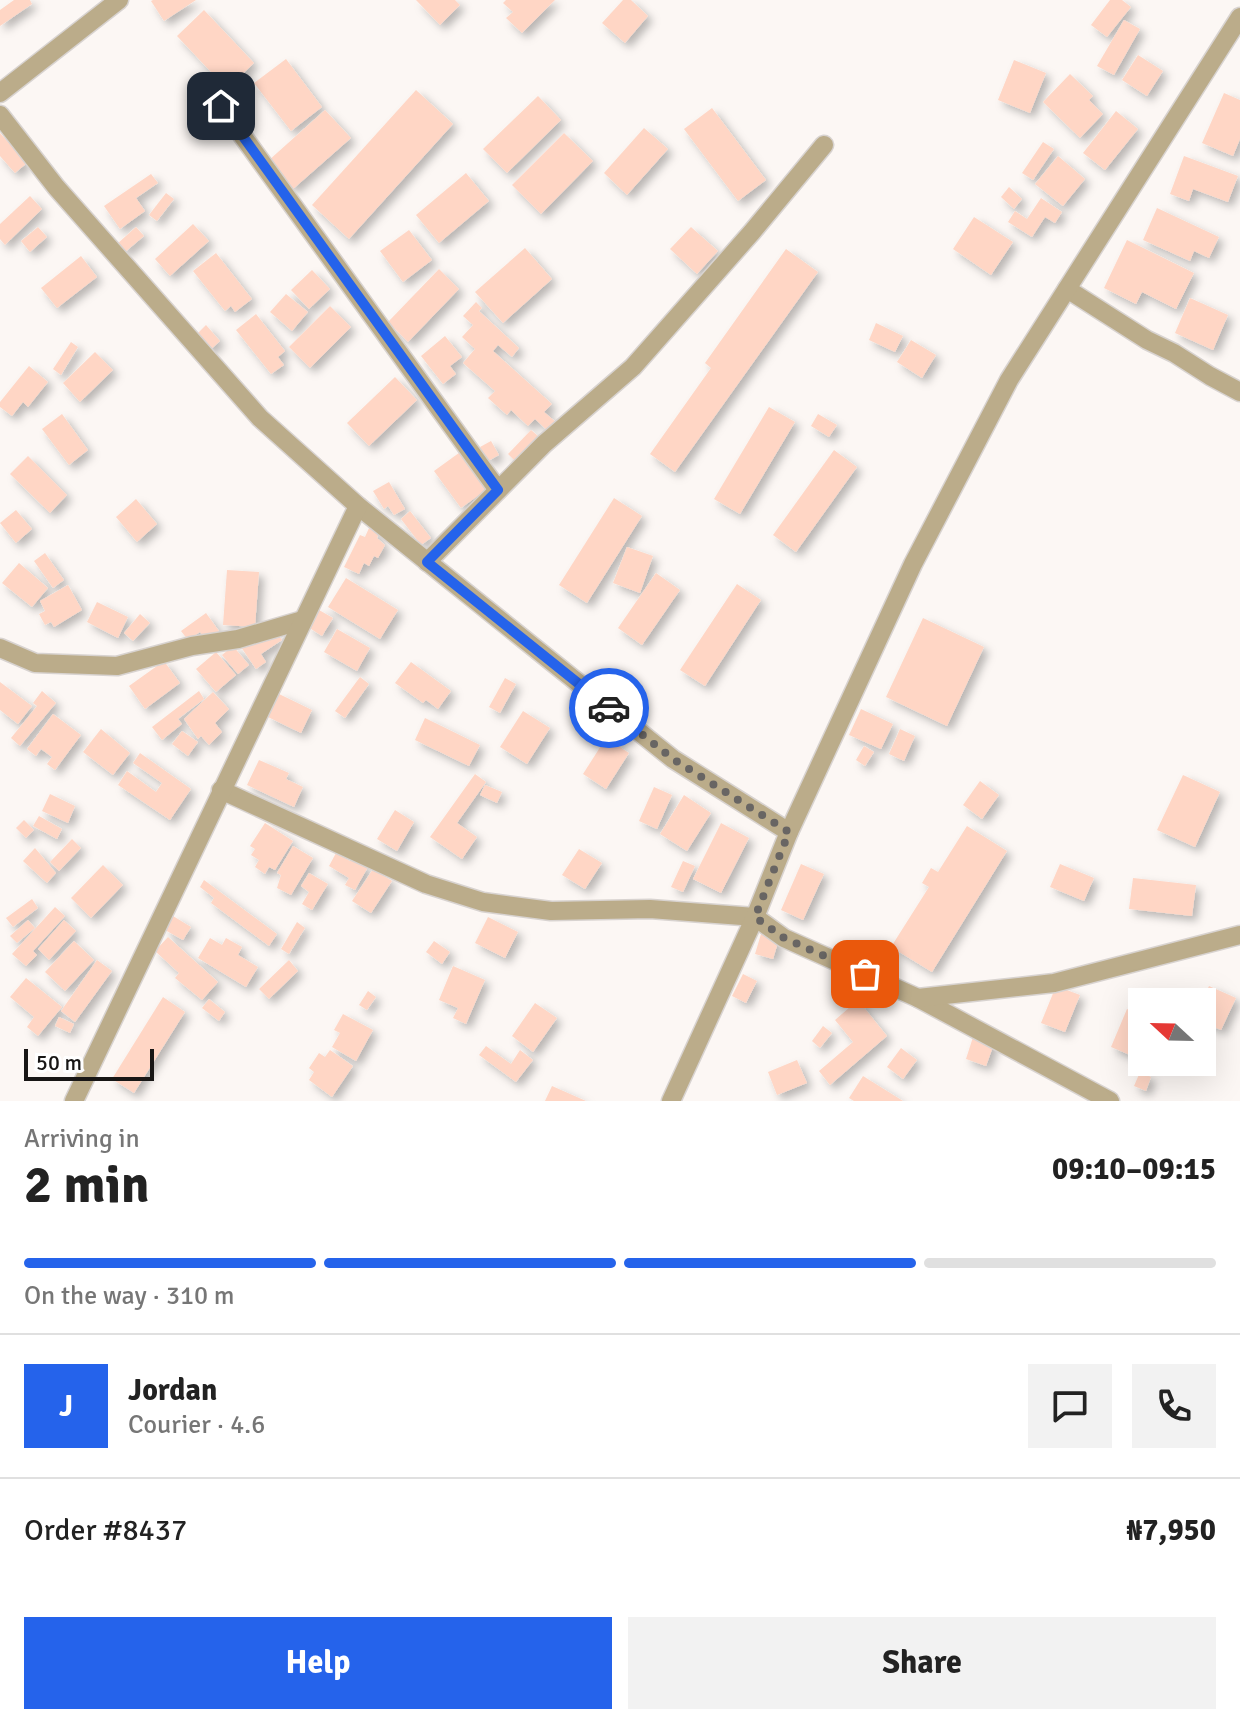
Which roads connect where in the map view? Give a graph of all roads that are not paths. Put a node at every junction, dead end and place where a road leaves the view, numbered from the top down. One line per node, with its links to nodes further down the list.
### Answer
1 (119, 0): 3 (street)
2 (1240, 17): 7 (street)
3 (0, 93)
4 (221, 106): 9 (street)
5 (0, 115): 10 (street)
6 (824, 145): 9 (street)
7 (1067, 289): 8 (street); 15 (street)
8 (1240, 392)
9 (498, 490): 11 (street)
10 (358, 506): 11 (street); 12 (street)
11 (427, 562): 15 (street)
12 (303, 620): 13 (street); 14 (street)
13 (0, 648)
14 (221, 790): 16 (street); 19 (street)
15 (789, 832): 16 (street)
16 (755, 917): 18 (street); 20 (street)
17 (1240, 935): 18 (street)
18 (918, 998): 21 (street)
19 (74, 1101)
20 (671, 1101)
21 (1110, 1101)

